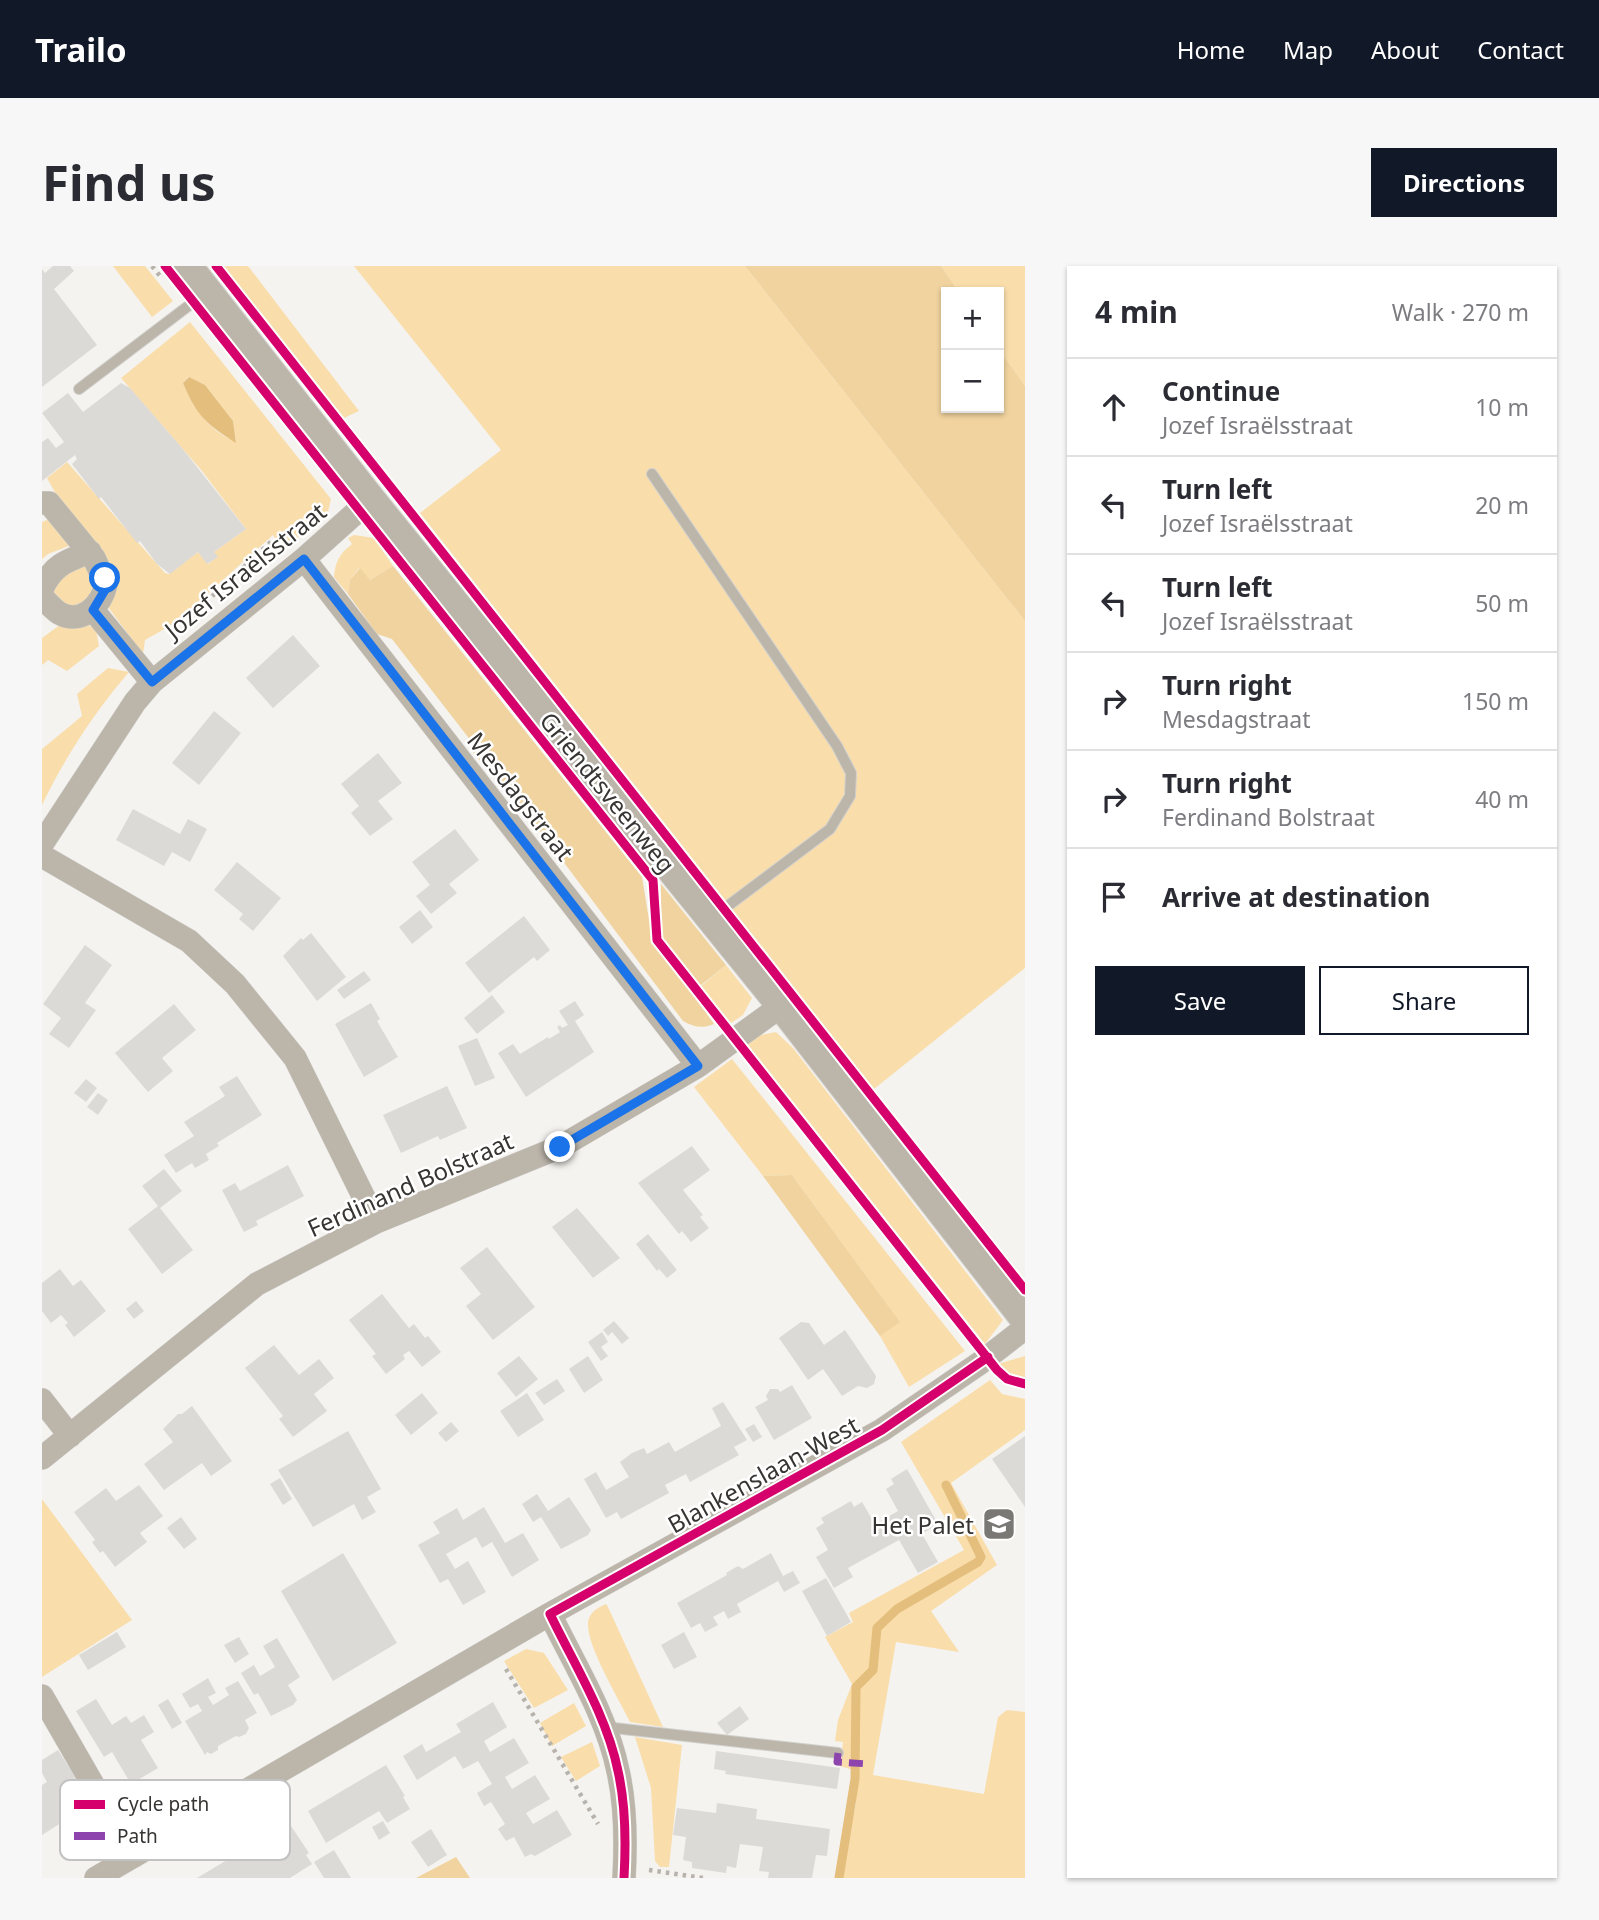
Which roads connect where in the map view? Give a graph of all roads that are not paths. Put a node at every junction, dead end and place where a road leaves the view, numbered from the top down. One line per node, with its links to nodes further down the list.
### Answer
1 (188, 266): 2 (street, Griendtsveenweg)
2 (195, 300): 3 (lane); 5 (street, Griendtsveenweg)
3 (79, 389)
4 (652, 474): 15 (lane)
5 (372, 499): 8 (street, Jozef Israëlsstraat); 15 (street, Griendtsveenweg)
6 (42, 503): 7 (street)
7 (90, 552): 9 (street); 11 (street)
8 (304, 559): 12 (street, Jozef Israëlsstraat); 17 (street, Mesdagstraat)
9 (42, 589)
10 (42, 597): 11 (street)
11 (93, 610): 12 (street)
12 (152, 682): 13 (street, Jozef Israëlsstraat)
13 (42, 844)
14 (42, 856): 18 (street)
15 (710, 919): 16 (street, Griendtsveenweg)
16 (781, 1006): 17 (street, Ferdinand Bolstraat); 19 (street, Griendtsveenweg)
17 (698, 1066): 18 (street, Ferdinand Bolstraat)
18 (376, 1222): 22 (street, Ferdinand Bolstraat)
19 (1025, 1320)
20 (1025, 1328): 24 (street, Blankenslaan-West)
21 (42, 1400): 22 (street)
22 (70, 1436): 23 (street, Ferdinand Bolstraat)
23 (42, 1458)
24 (550, 1614): 26 (street); 29 (street, Blankenslaan-West)
25 (42, 1696): 28 (street)
26 (605, 1727): 27 (lane); 31 (street)
27 (838, 1753)
28 (87, 1780)
29 (273, 1780)
30 (133, 1865): 32 (street, Blankenslaan-West)
31 (624, 1872)
32 (96, 1878)

